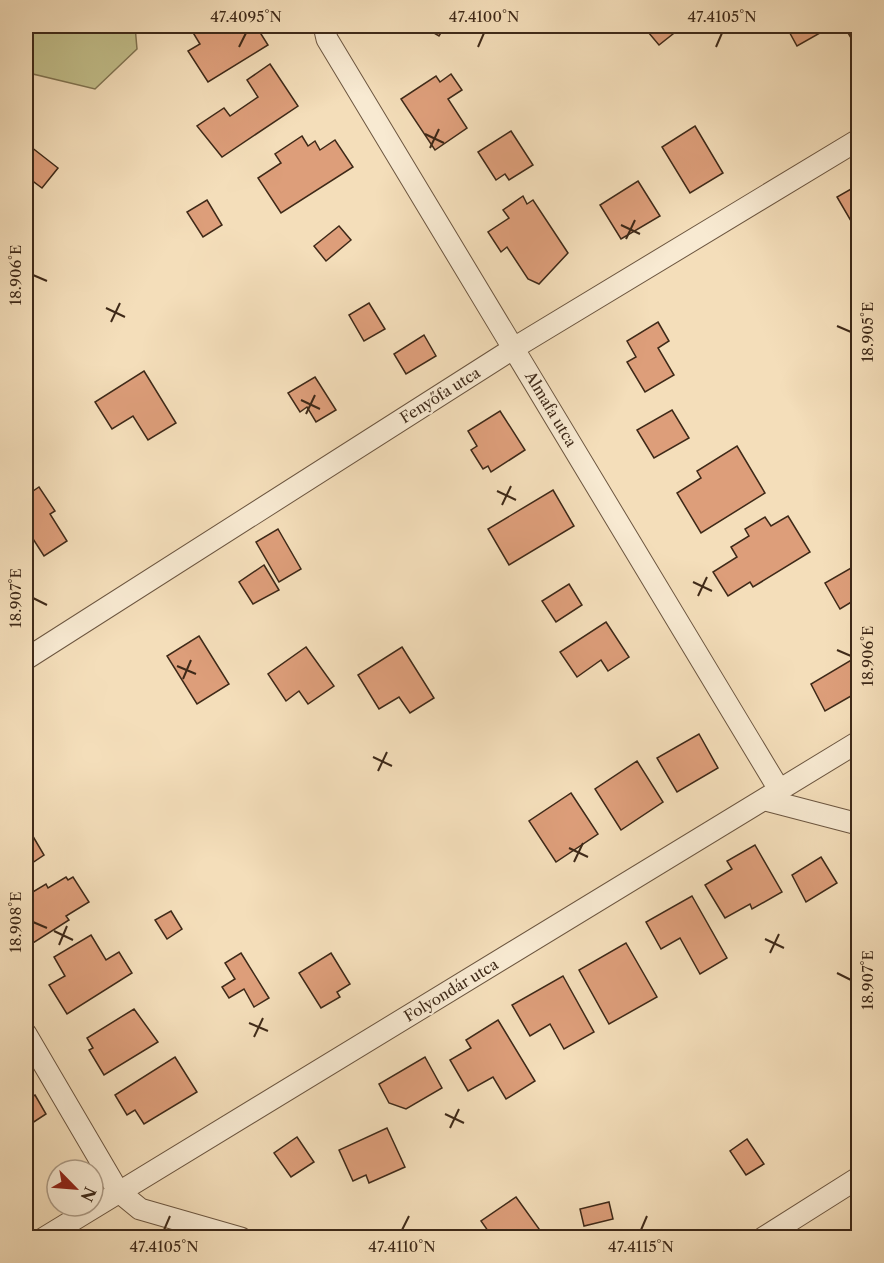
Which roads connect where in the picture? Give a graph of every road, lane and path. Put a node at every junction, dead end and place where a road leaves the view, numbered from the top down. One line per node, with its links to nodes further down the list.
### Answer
1 (324, 26): 3 (street, Almafa utca)
2 (858, 140): 3 (street, Fenyőfa utca)
3 (514, 348): 4 (street, Fenyőfa utca); 6 (street, Almafa utca)
4 (26, 659)
5 (858, 742): 6 (street, Folyondár utca)
6 (773, 795): 7 (street); 10 (street, Folyondár utca)
7 (858, 824)
8 (26, 1034): 10 (street)
9 (858, 1179): 13 (street)
10 (118, 1191): 11 (street, Folyondár utca); 12 (street)
11 (44, 1238)
12 (241, 1238)
13 (763, 1238)

